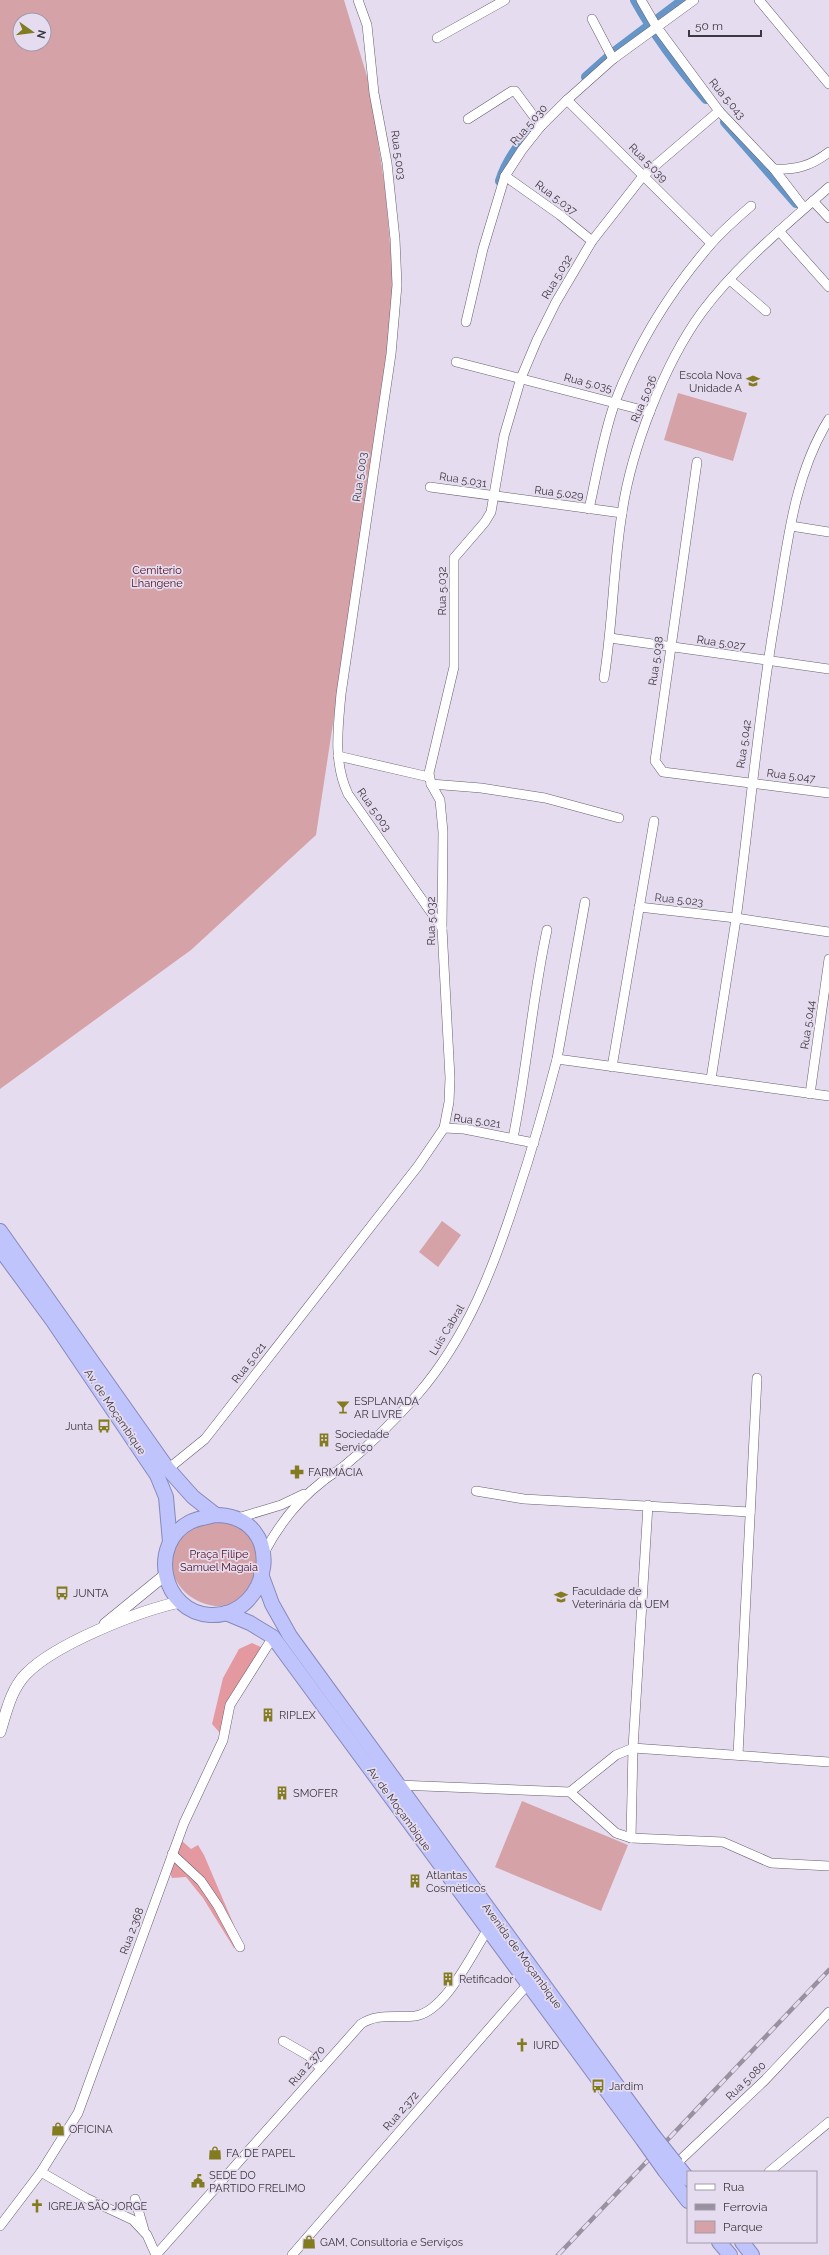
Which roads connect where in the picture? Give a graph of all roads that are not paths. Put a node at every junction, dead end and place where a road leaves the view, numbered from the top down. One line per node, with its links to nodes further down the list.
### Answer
1 (358, 0): 48 (street, Rua 5.003)
2 (506, 0): 8 (street)
3 (640, 0): 7 (street, Rua 5.043)
4 (694, 0): 7 (street, Rua 5.030)
5 (759, 0): 10 (street)
6 (592, 19): 9 (street)
7 (656, 26): 9 (street, Rua 5.030); 12 (street, Rua 5.043)
8 (437, 38)
9 (613, 59): 11 (street, Rua 5.030)
10 (829, 84)
11 (567, 100): 14 (street, Rua 5.030); 18 (street, Rua 5.039)
12 (719, 111): 16 (street, Rua 5.043); 18 (street, Rua 5.032)
13 (468, 119): 14 (street)
14 (541, 126): 17 (street, Rua 5.030)
15 (829, 152): 16 (street)
16 (774, 169): 22 (street, Rua 5.043)
17 (505, 176): 25 (street, Rua 5.037); 30 (street, Rua 5.030)
18 (643, 176): 25 (street, Rua 5.032); 26 (street, Rua 5.039)
19 (829, 187): 20 (street, Rua 5.036)
20 (813, 201): 22 (street, Rua 5.036); 23 (street)
21 (750, 206): 26 (street)
22 (804, 208): 24 (street, Rua 5.036)
23 (829, 218)
24 (779, 231): 27 (street, Rua 5.036); 28 (street)
25 (592, 242): 32 (street, Rua 5.032)
26 (711, 243): 33 (street)
27 (730, 280): 29 (street); 34 (street, Rua 5.036)
28 (829, 287)
29 (766, 311)
30 (466, 322)
31 (456, 362): 32 (street, Rua 5.035)
32 (521, 378): 33 (street, Rua 5.035); 38 (street, Rua 5.032)
33 (615, 402): 34 (street, Rua 5.035); 39 (street)
34 (650, 412): 40 (street, Rua 5.036)
35 (829, 419): 41 (street, Rua 5.042)
36 (697, 462): 44 (street, Rua 5.038)
37 (430, 487): 38 (street, Rua 5.031)
38 (493, 497): 39 (street, Rua 5.029); 49 (street, Rua 5.032)
39 (589, 509): 40 (street, Rua 5.029)
40 (622, 513): 43 (street, Rua 5.036)
41 (791, 526): 42 (street); 45 (street, Rua 5.042)
42 (829, 532)
43 (610, 638): 44 (street, Rua 5.027); 47 (street, Rua 5.036)
44 (670, 648): 45 (street, Rua 5.027); 50 (street, Rua 5.038)
45 (767, 661): 46 (street, Rua 5.027); 50 (street, Rua 5.042)
46 (829, 669)
47 (604, 678)
48 (338, 756): 49 (street); 57 (street, Rua 5.003)
49 (430, 780): 52 (street); 57 (street, Rua 5.032)
50 (751, 783): 51 (street, Rua 5.047); 56 (street, Rua 5.042)
51 (829, 792)
52 (619, 818)
53 (654, 821): 55 (street)
54 (585, 902): 61 (street)
55 (639, 907): 56 (street, Rua 5.023); 62 (street, Rua 5.023)
56 (736, 918): 59 (street, Rua 5.023); 63 (street, Rua 5.042)
57 (442, 928): 66 (street, Rua 5.032)
58 (547, 930): 67 (street)
59 (829, 932)
60 (829, 959): 64 (street, Rua 5.044)
61 (557, 1059): 62 (street); 68 (street)
62 (612, 1067): 63 (street)
63 (711, 1080): 64 (street)
64 (810, 1094): 65 (street)
65 (829, 1096)
66 (444, 1128): 67 (street, Rua 5.021); 72 (street, Rua 5.021)
67 (513, 1138): 68 (street, Rua 5.021)
68 (534, 1143): 73 (street, Luis Cabral)
69 (0, 1231): 72 (highway, Av. de Moçambique)
70 (0, 1249): 79 (highway, Av. de Moçambique)
71 (757, 1378): 76 (street)
72 (168, 1468): 77 (highway, Av. de Moçambique)
73 (316, 1487): 78 (street, Luis Cabral); 80 (street, Luis Cabral)
74 (476, 1491): 75 (street)
75 (648, 1505): 76 (street); 89 (street)
76 (750, 1512): 90 (street)
77 (216, 1515): 78 (highway); 79 (highway)
78 (238, 1518): 80 (highway, Av. de Moçambique)
79 (170, 1542): 82 (highway)
80 (264, 1553): 81 (highway, Av. de Moçambique)
81 (261, 1574): 84 (highway, Av. de Moçambique); 92 (highway, Avenida de Moçambique)
82 (165, 1575): 83 (highway); 85 (street)
83 (180, 1602): 84 (highway, Av. de Moçambique); 85 (street)
84 (226, 1613): 86 (highway, Av. de Moçambique)
85 (96, 1631): 87 (street)
86 (273, 1637): 95 (street, Rua 2.368); 97 (highway, Av. de Moçambique)
87 (4, 1708): 88 (street)
88 (0, 1732)
89 (633, 1748): 90 (street); 93 (street); 94 (street)
90 (738, 1756): 91 (street)
91 (829, 1762)
92 (398, 1785): 93 (street); 105 (highway, Avenida de Moçambique)
93 (570, 1792): 94 (street)
94 (631, 1838): 96 (street)
95 (172, 1854): 98 (street); 108 (street, Rua 2.368)
96 (829, 1866)
97 (488, 1929): 99 (highway, Av. de Moçambique); 102 (street, Rua 2.370)
98 (240, 1947)
99 (528, 1984): 103 (highway, Av. de Moçambique); 117 (street, Rua 2.372)
100 (829, 2012): 106 (street, Rua 5.080)
101 (283, 2041): 102 (street)
102 (321, 2068): 116 (street, Rua 2.370)
103 (600, 2082): 105 (highway, Avenida de Moçambique)
104 (829, 2122): 107 (street)
105 (648, 2138): 106 (highway, Avenida de Moçambique, bridge)
106 (670, 2168): 109 (highway, Avenida de Moçambique); 111 (highway, Avenida de Moçambique)
107 (769, 2171)
108 (41, 2172): 112 (street, Rua 2.368); 113 (street)
109 (687, 2178)
110 (135, 2199): 113 (street)
111 (687, 2199)
112 (0, 2226)
113 (146, 2235): 116 (street)
114 (720, 2243): 118 (highway)
115 (743, 2243): 119 (highway)
116 (156, 2255)
117 (292, 2255)
118 (730, 2255)
119 (752, 2255)

